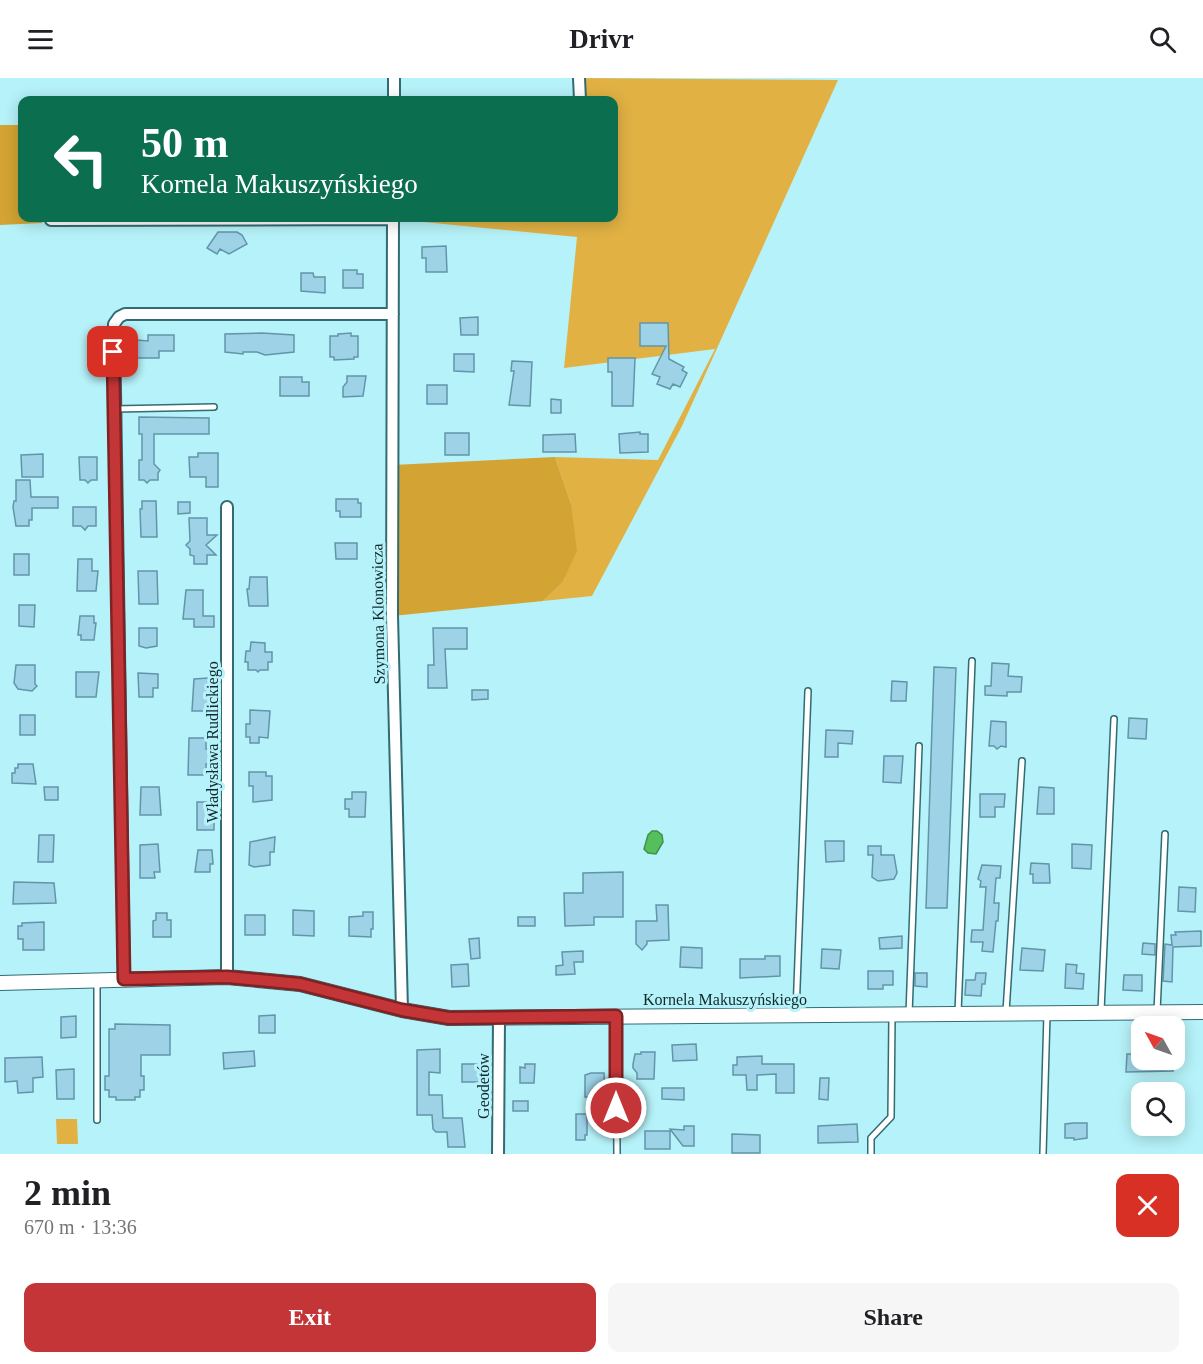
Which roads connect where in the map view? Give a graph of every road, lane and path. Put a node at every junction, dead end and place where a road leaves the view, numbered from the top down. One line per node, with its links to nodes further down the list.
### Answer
1 (394, 78): 3 (street)
2 (579, 78): 4 (street)
3 (394, 96)
4 (580, 96)
5 (393, 222): 6 (street, Szymona Klonowicza)
6 (393, 314): 8 (street); 20 (street, Szymona Klonowicza)
7 (214, 407): 8 (lane)
8 (114, 409): 17 (street)
9 (227, 507): 16 (street, Władysława Rudlickiego)
10 (972, 661): 28 (lane)
11 (808, 691): 29 (lane)
12 (1114, 719): 22 (lane)
13 (919, 746): 27 (lane)
14 (1023, 761): 25 (lane)
15 (1165, 834): 23 (lane)
16 (227, 977): 17 (street, Kornela Makuszyńskiego); 20 (street, Kornela Makuszyńskiego)
17 (124, 979): 18 (street, Kornela Makuszyńskiego)
18 (97, 980): 19 (street, Kornela Makuszyńskiego); 32 (lane)
19 (0, 983)
20 (402, 1010): 31 (street, Kornela Makuszyńskiego)
21 (1047, 1012): 22 (street, Kornela Makuszyńskiego); 25 (street, Kornela Makuszyńskiego); 36 (lane)
22 (1101, 1012): 23 (street, Kornela Makuszyńskiego)
23 (1157, 1012): 24 (street, Kornela Makuszyńskiego)
24 (1203, 1012)
25 (1005, 1013): 28 (street, Kornela Makuszyńskiego)
26 (892, 1014): 27 (street, Kornela Makuszyńskiego); 29 (street, Kornela Makuszyńskiego); 35 (lane)
27 (909, 1014): 28 (street, Kornela Makuszyńskiego)
28 (958, 1014)
29 (796, 1015): 30 (street, Kornela Makuszyńskiego)
30 (616, 1016): 31 (street, Kornela Makuszyńskiego); 34 (lane)
31 (499, 1019): 33 (street, Geodetów)
32 (97, 1120)
33 (498, 1154)
34 (617, 1154)
35 (871, 1154)
36 (1043, 1154)

